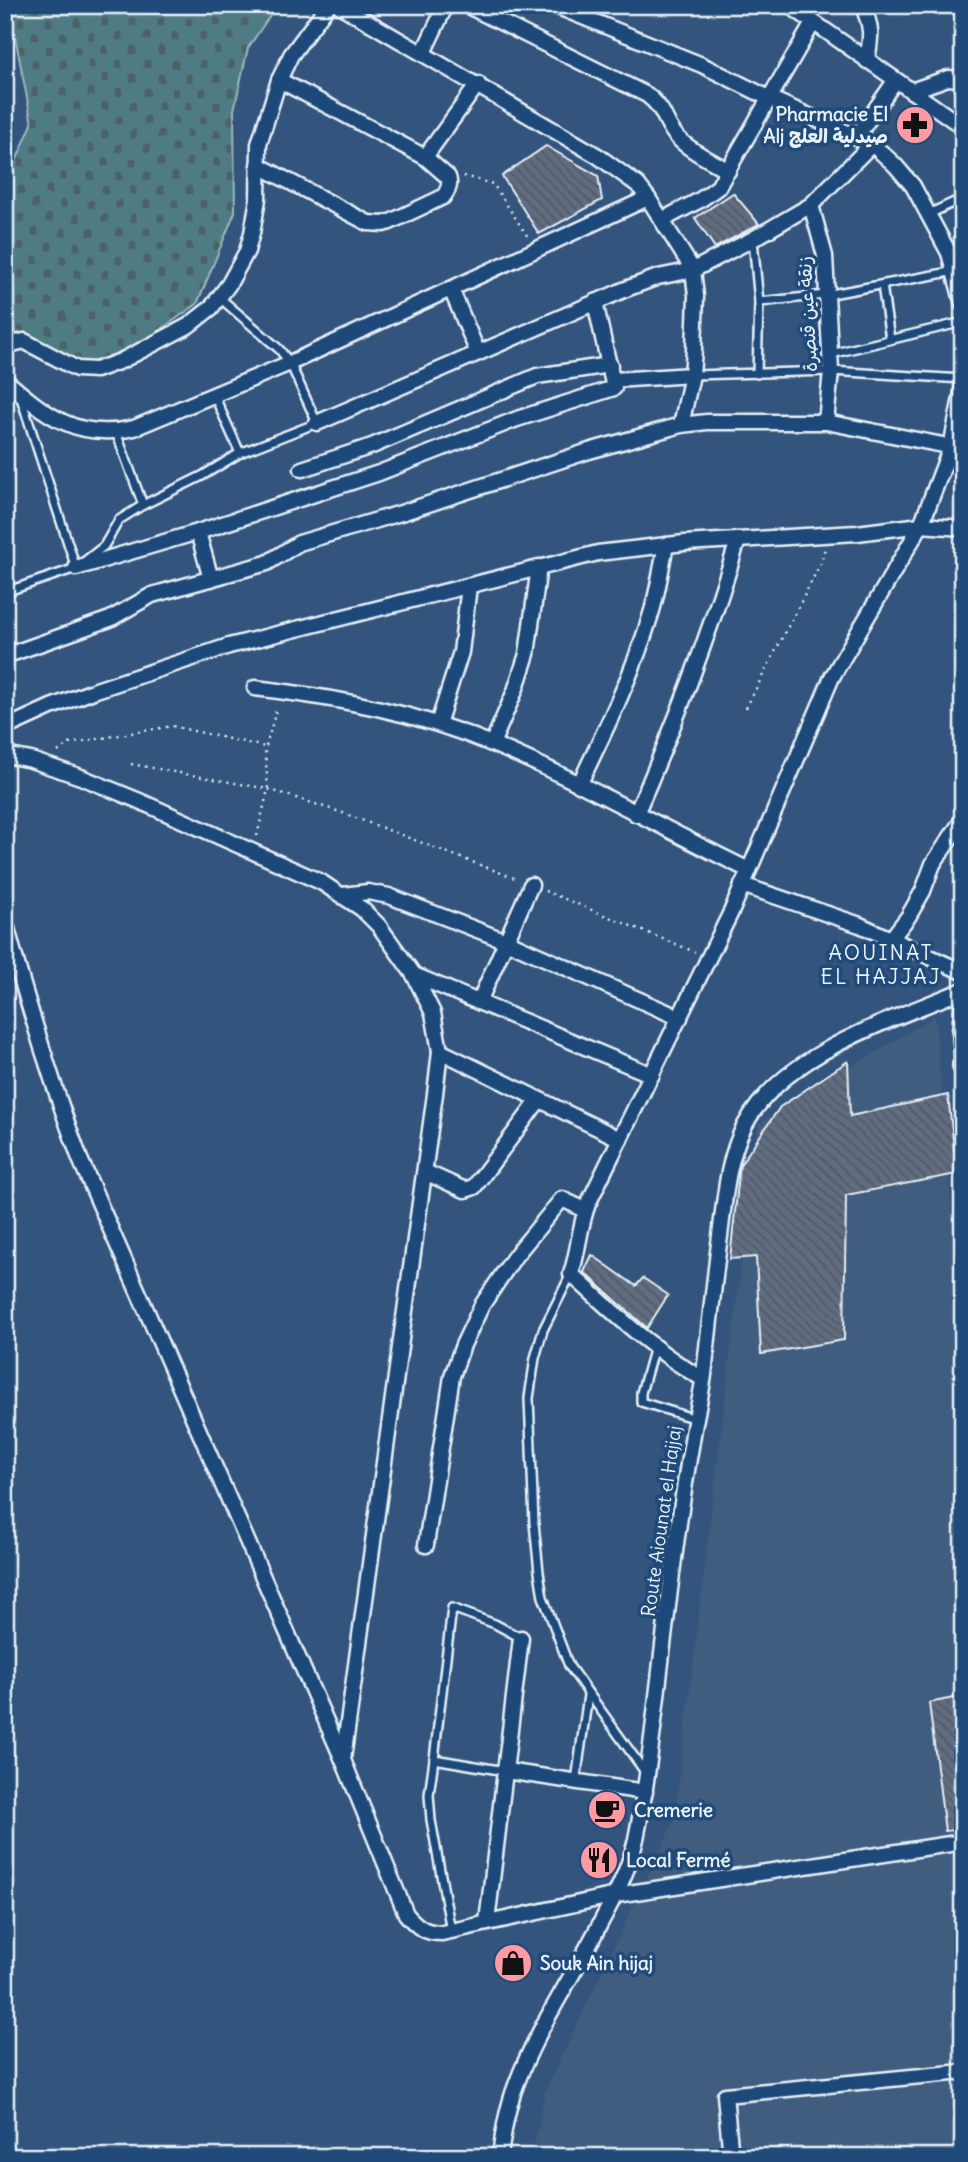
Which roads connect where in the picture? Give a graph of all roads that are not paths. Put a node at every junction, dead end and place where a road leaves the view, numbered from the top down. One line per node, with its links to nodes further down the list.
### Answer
1 (328, 5): 12 (street)
2 (339, 5): 9 (street)
3 (446, 5): 9 (street)
4 (466, 5): 22 (street)
5 (552, 5): 16 (street)
6 (789, 5): 8 (street)
7 (862, 5): 10 (street)
8 (813, 23): 10 (street); 16 (street)
9 (423, 53): 14 (street)
10 (867, 61): 13 (street)
11 (963, 79): 15 (street)
12 (279, 80): 20 (street); 21 (street)
13 (895, 80): 15 (street); 18 (street)
14 (478, 85): 20 (street); 23 (street)
15 (911, 92): 17 (street)
16 (771, 99): 18 (street); 22 (street)
17 (963, 127)
18 (857, 136): 19 (street)
19 (872, 144): 25 (street); 26 (street)
20 (425, 158): 21 (street)
21 (258, 165): 34 (street)
22 (728, 171): 27 (street)
23 (648, 198): 27 (street); 32 (street)
24 (963, 198): 26 (lane)
25 (811, 205): 28 (street); 33 (street, زنقة عين قنصرة)
26 (927, 215): 29 (street)
27 (662, 220): 30 (street)
28 (753, 239): 30 (street); 36 (lane)
29 (959, 268): 31 (lane); 37 (street)
30 (692, 270): 35 (street); 47 (street)
31 (882, 285): 33 (lane); 39 (lane)
32 (451, 289): 41 (street); 43 (street)
33 (826, 295): 36 (lane); 42 (street, زنقة عين قنصرة)
34 (220, 298): 40 (street); 43 (lane)
35 (595, 302): 41 (street); 45 (street)
36 (759, 302): 46 (lane)
37 (963, 304)
38 (963, 322): 39 (lane)
39 (890, 339): 42 (lane)
40 (5, 346)
41 (478, 353): 54 (street)
42 (829, 354): 44 (street, زنقة عين قنصرة)
43 (290, 363): 52 (street); 54 (lane)
44 (831, 371): 46 (lane); 48 (lane); 53 (street, زنقة عين قنصرة)
45 (612, 372): 47 (street); 59 (street); 63 (street)
46 (757, 374): 47 (lane)
47 (692, 375): 55 (street)
48 (963, 379)
49 (5, 380): 51 (street)
50 (963, 388): 57 (street)
51 (19, 391): 56 (street); 67 (lane)
52 (214, 395): 56 (street); 58 (lane)
53 (826, 422): 55 (street); 57 (street)
54 (317, 423): 58 (lane)
55 (681, 425): 68 (street)
56 (116, 432): 60 (lane)
57 (957, 448): 61 (street)
58 (240, 453): 60 (lane)
59 (302, 468)
60 (143, 505): 67 (lane)
61 (922, 526): 62 (street); 64 (street); 80 (street)
62 (963, 528)
63 (198, 532): 67 (street); 68 (street)
64 (738, 540): 65 (street); 78 (street)
65 (666, 545): 66 (street); 77 (street)
66 (539, 567): 69 (street); 75 (street)
67 (76, 568): 70 (lane)
68 (211, 579): 71 (street)
69 (469, 586): 73 (street); 74 (street)
70 (6, 590)
71 (5, 656)
72 (255, 688): 73 (street)
73 (438, 724): 75 (street)
74 (5, 728)
75 (492, 744): 77 (street)
76 (5, 755): 83 (street)
77 (579, 785): 78 (street)
78 (636, 814): 80 (street)
79 (963, 818): 85 (street)
80 (749, 870): 82 (street)
81 (531, 885): 86 (street)
82 (742, 886): 85 (street); 92 (street)
83 (342, 895): 86 (street); 88 (street)
84 (5, 921): 108 (street)
85 (891, 939): 87 (street)
86 (506, 941): 91 (street); 92 (street)
87 (963, 972)
88 (414, 975): 91 (street); 93 (street)
89 (963, 990): 102 (street, Route Aiounat el Hajjaj)
90 (963, 998): 94 (street)
91 (479, 1002): 95 (street)
92 (680, 1018): 95 (street)
93 (440, 1051): 96 (street); 98 (street)
94 (963, 1065)
95 (652, 1075): 97 (street)
96 (539, 1100): 97 (street); 98 (street)
97 (620, 1139): 99 (street)
98 (425, 1172): 108 (street)
99 (585, 1210): 100 (street); 104 (street)
100 (572, 1274): 101 (street); 106 (lane)
101 (654, 1348): 102 (street); 103 (lane)
102 (703, 1379): 103 (street, Route Aiounat el Hajjaj)
103 (696, 1419): 110 (street, Route Aiounat el Hajjaj)
104 (426, 1545)
105 (521, 1638): 107 (lane); 109 (street)
106 (588, 1694): 110 (lane); 111 (lane)
107 (433, 1759): 109 (lane); 116 (lane)
108 (343, 1760): 116 (street)
109 (506, 1771): 111 (street); 115 (street)
110 (648, 1775): 112 (street, Route Aiounat el Hajjaj)
111 (576, 1781): 112 (street)
112 (645, 1792): 114 (street, Route Aiounat el Hajjaj)
113 (963, 1842): 114 (street)
114 (616, 1895): 115 (street); 118 (street, Route Aiounat el Hajjaj)
115 (487, 1922): 116 (street)
116 (451, 1931)
117 (963, 2072): 119 (street)
118 (500, 2157)
119 (731, 2157)

